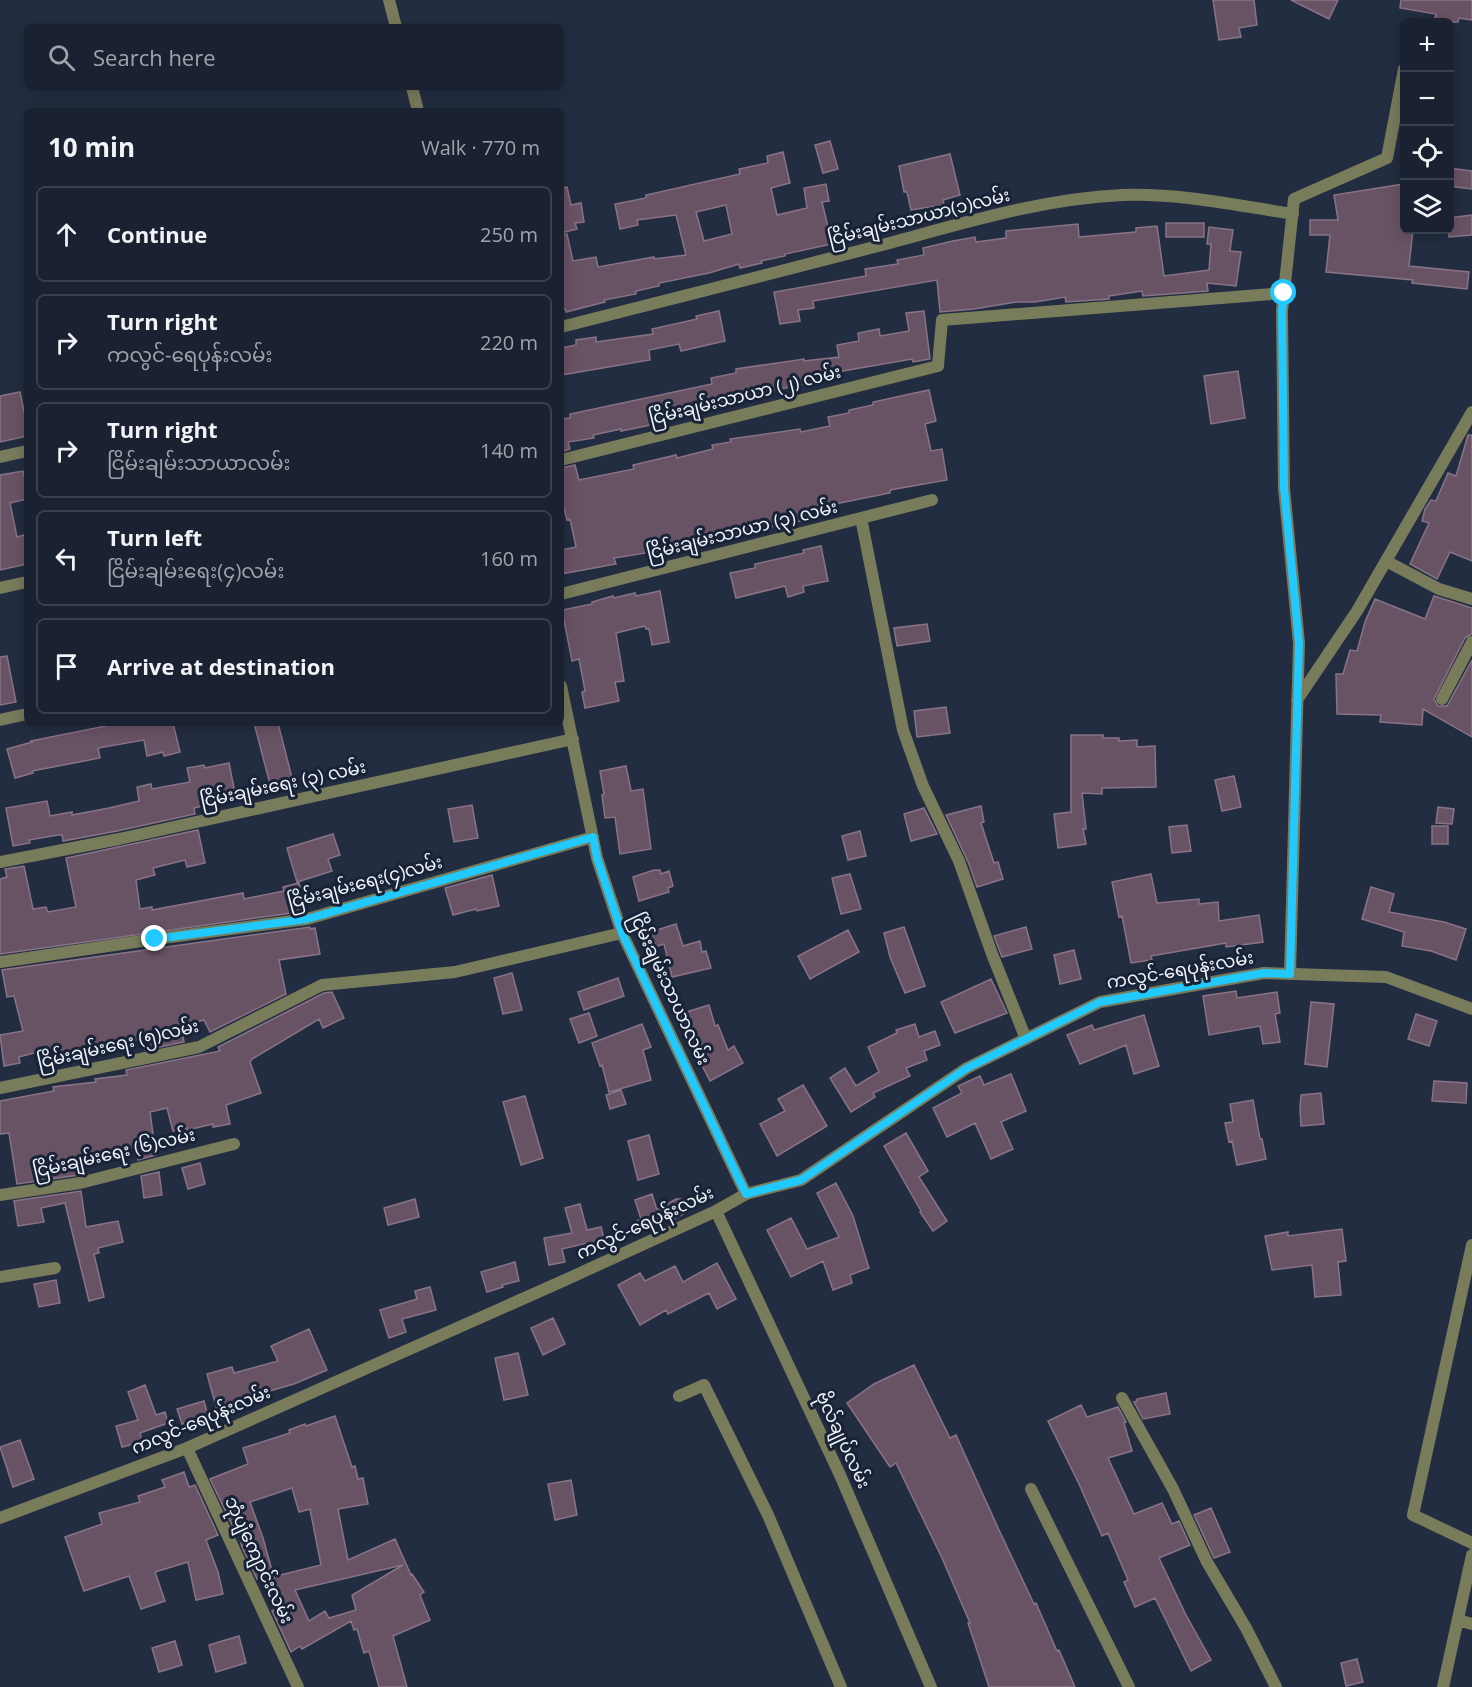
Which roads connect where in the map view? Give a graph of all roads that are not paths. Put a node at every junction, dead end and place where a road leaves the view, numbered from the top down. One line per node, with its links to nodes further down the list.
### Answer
1 (389, 0): 2 (street)
2 (395, 24)
3 (1403, 72): 6 (street)
4 (413, 90): 5 (street)
5 (417, 108)
6 (1293, 214): 7 (street); 8 (street, ငြိမ်းချမ်းသာယာ(၁)လမ်း)
7 (1284, 293): 12 (street, ငြိမ်းချမ်းသာယာ (၂) လမ်း); 23 (street)
8 (564, 326)
9 (1472, 412): 15 (street)
10 (24, 452): 11 (street)
11 (0, 457)
12 (564, 459)
13 (932, 500): 14 (street, ငြိမ်းချမ်းသာယာ (၃) လမ်း)
14 (861, 518): 18 (street, ငြိမ်းချမ်းသာယာ (၃) လမ်း); 33 (street)
15 (1386, 561): 19 (street); 23 (street)
16 (24, 583): 17 (street)
17 (0, 588)
18 (564, 593)
19 (1472, 599)
20 (1472, 642): 22 (street)
21 (564, 699): 26 (street, ငြိမ်းချမ်းသာယာလမ်း)
22 (1442, 699)
23 (1296, 701): 31 (street)
24 (24, 715): 25 (street)
25 (0, 720)
26 (573, 739): 27 (street, ငြိမ်းချမ်းသာယာလမ်း); 28 (street, ငြိမ်းချမ်းရေး (၃) လမ်း)
27 (593, 837): 29 (street, ငြိမ်းချမ်းသာယာလမ်း); 30 (street, ငြိမ်းချမ်းရေး(၄)လမ်း)
28 (0, 862)
29 (622, 933): 34 (street, ငြိမ်းချမ်းရေး (၅)လမ်း); 36 (street, ငြိမ်းချမ်းသာယာလမ်း)
30 (0, 962)
31 (1290, 974): 32 (street, ကလွင်-ရေပုန်းလမ်း); 33 (street, ကလွင်-ရေပုန်းလမ်း)
32 (1472, 1009)
33 (1026, 1039): 36 (street, ကလွင်-ရေပုန်းလမ်း)
34 (0, 1088)
35 (234, 1144): 37 (street, ငြိမ်းချမ်းရေး (၆)လမ်း)
36 (746, 1194): 38 (street, ကလွင်-ရေပုန်းလမ်း)
37 (0, 1195)
38 (716, 1211): 44 (street, ကလွင်-ရေပုန်းလမ်း); 53 (street, ဗိုလ်ချုပ်လမ်း)
39 (1472, 1245): 47 (street)
40 (55, 1268): 41 (street)
41 (0, 1277)
42 (679, 1396): 52 (street)
43 (1122, 1398): 55 (street)
44 (187, 1448): 46 (street, ကလွင်-ရေပုန်းလမ်း); 51 (street, ဘုံပျံကျောင်းလမ်း)
45 (1031, 1489): 54 (street)
46 (0, 1518)
47 (1472, 1543)
48 (1472, 1555): 49 (street)
49 (1458, 1620): 50 (street); 56 (street)
50 (1472, 1624)
51 (298, 1687)
52 (841, 1687)
53 (931, 1687)
54 (1129, 1687)
55 (1276, 1687)
56 (1443, 1687)

